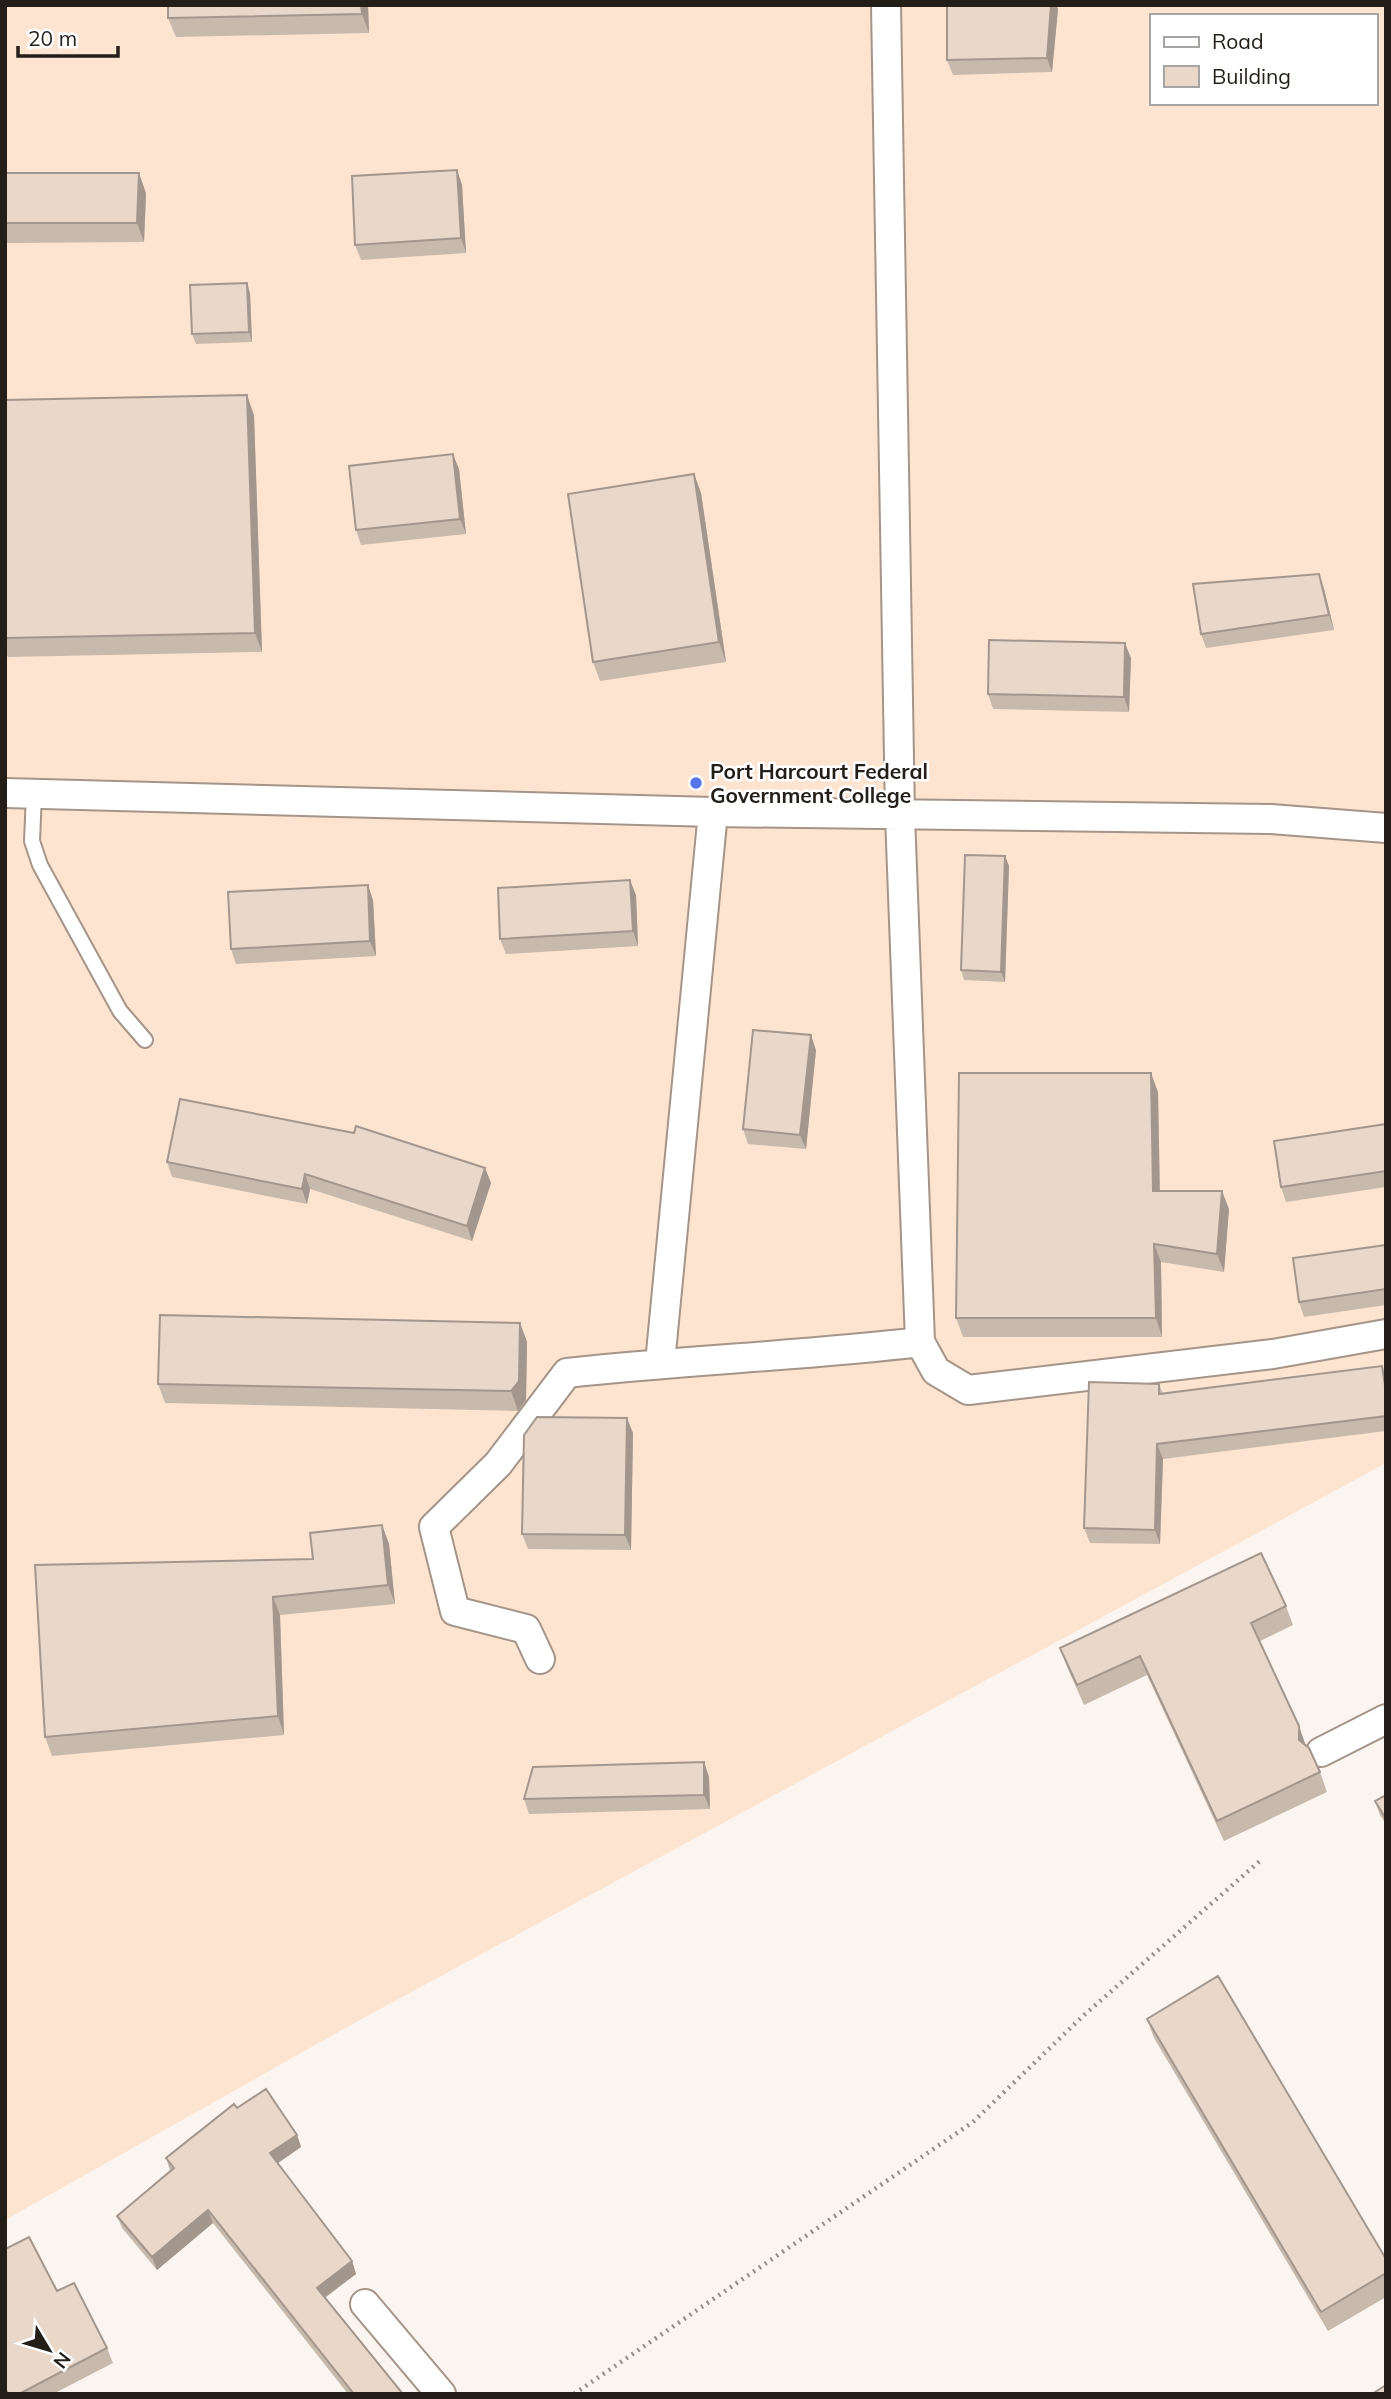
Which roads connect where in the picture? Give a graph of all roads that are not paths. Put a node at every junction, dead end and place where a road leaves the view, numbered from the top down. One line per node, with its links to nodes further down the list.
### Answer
1 (886, 5): 5 (street)
2 (5, 793): 3 (street)
3 (34, 794): 4 (street); 7 (lane)
4 (713, 812): 5 (street); 10 (street)
5 (900, 816): 6 (street); 9 (street)
6 (1386, 828)
7 (145, 1040)
8 (1386, 1334): 9 (street)
9 (920, 1342): 10 (street)
10 (660, 1363): 11 (street)
11 (540, 1659)
12 (1386, 1718): 13 (street)
13 (1321, 1752)
14 (365, 2304): 15 (street)
15 (441, 2394)

